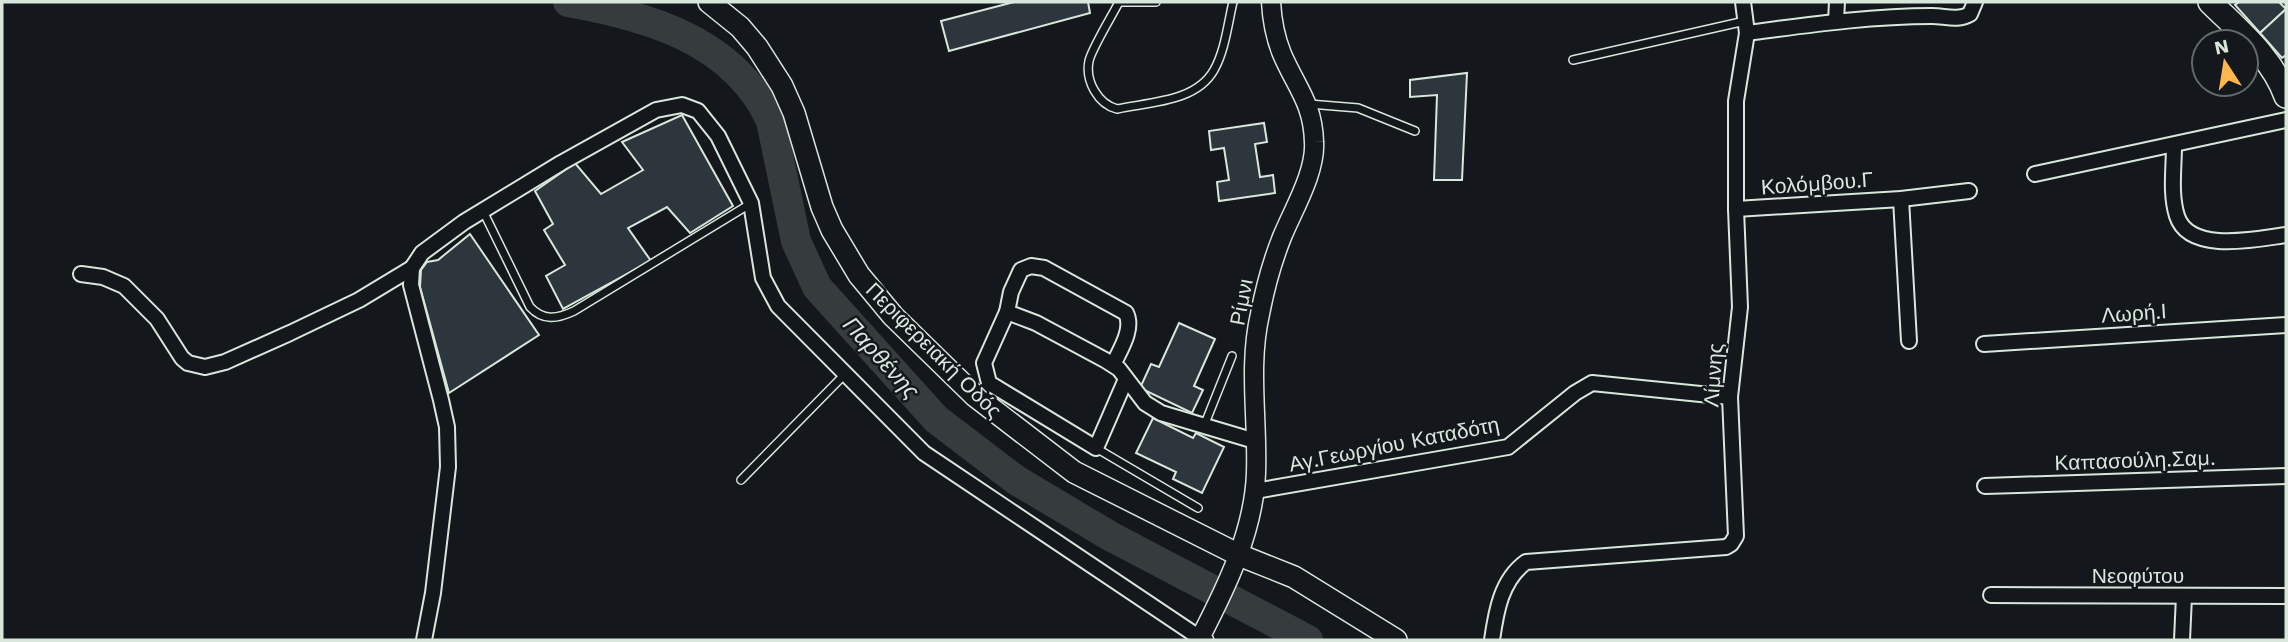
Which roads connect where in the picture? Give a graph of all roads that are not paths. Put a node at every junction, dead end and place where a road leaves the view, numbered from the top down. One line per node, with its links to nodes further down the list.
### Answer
1 (709, 2): 45 (main road, Περιφερειακή Οδός)
2 (1119, 2): 3 (lane); 4 (lane)
3 (1156, 2)
4 (1233, 2)
5 (1270, 2): 15 (street, Ρίμνι)
6 (1743, 2): 12 (street, Λίμνης)
7 (1837, 2): 11 (street)
8 (1975, 2): 10 (street)
9 (2216, 4): 14 (main road)
10 (1933, 9): 11 (street)
11 (1836, 21): 12 (street)
12 (1746, 27): 13 (lane); 23 (street, Λίμνης)
13 (1573, 60)
14 (2286, 96)
15 (1308, 104): 17 (lane); 38 (street, Ρίμνι)
16 (2286, 120): 18 (street)
17 (1415, 131)
18 (2174, 145): 19 (street); 25 (street)
19 (2035, 174)
20 (1969, 191): 21 (street, Κολόμβου.Γ)
21 (1901, 199): 23 (street, Κολόμβου.Γ); 30 (street, Κολόμβου.Γ)
22 (751, 203): 24 (street); 24 (lane); 34 (street)
23 (1736, 209): 36 (street, Λίμνης)
24 (483, 210): 26 (street)
25 (2286, 235)
26 (412, 268): 27 (street); 50 (street)
27 (81, 274)
28 (1007, 312): 33 (street); 33 (street); 39 (street)
29 (2286, 324): 31 (street, Λωρή.Ι)
30 (1909, 341)
31 (1984, 344)
32 (1232, 356): 37 (lane)
33 (1113, 365): 35 (street)
34 (845, 374): 41 (lane); 49 (street)
35 (1126, 379): 37 (street); 39 (street)
36 (1730, 397): 43 (street, Αγ.Γεωργίου Καταδότη); 52 (street, Λίμνης)
37 (1205, 426): 38 (street)
38 (1255, 441): 43 (street, Ρίμνι)
39 (1096, 448): 44 (lane)
40 (2286, 476): 42 (street, Καπασούλη.Σαμ.)
41 (741, 480)
42 (1985, 486)
43 (1255, 491): 45 (street, Ρίμνι)
44 (1198, 508)
45 (1239, 555): 49 (street, Ρίμνι); 51 (main road, Περιφερειακή Οδός)
46 (1991, 595): 47 (street, Νεοφύτου)
47 (2184, 596): 48 (street, Νεοφύτου); 53 (street)
48 (2286, 596)
49 (1202, 639)
50 (424, 640)
51 (1396, 640)
52 (1492, 640)
53 (2182, 640)

